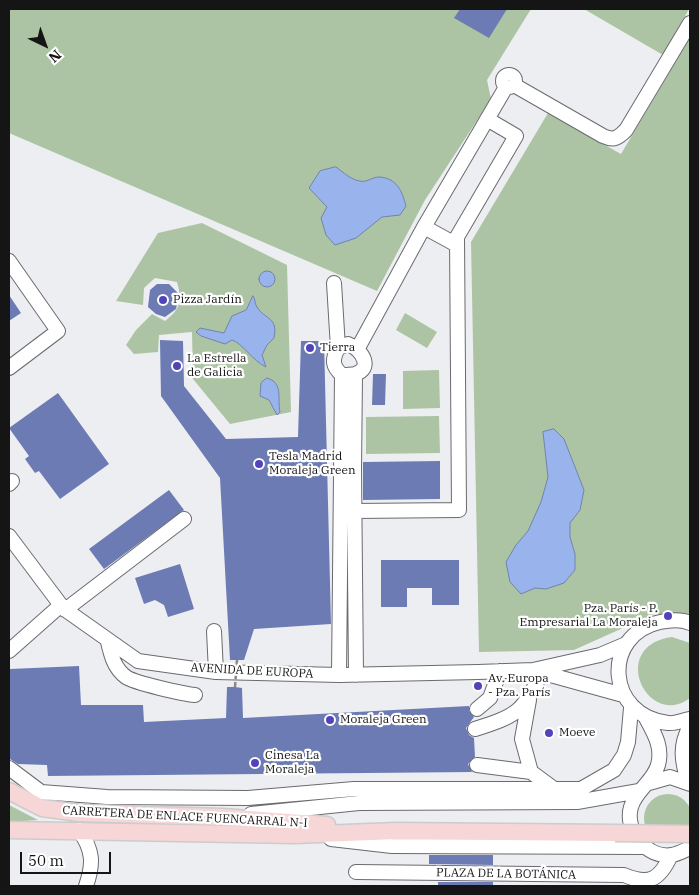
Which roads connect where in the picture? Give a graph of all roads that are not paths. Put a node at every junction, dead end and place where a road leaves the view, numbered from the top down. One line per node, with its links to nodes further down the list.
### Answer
1 (690, 25): 2 (street)
2 (487, 120): 3 (street); 4 (street)
3 (424, 227): 4 (street); 8 (street)
4 (457, 245): 13 (street)
5 (9, 261): 9 (street)
6 (334, 283): 7 (street)
7 (338, 348): 8 (street); 10 (street)
8 (358, 348): 10 (street)
9 (9, 368)
10 (349, 374): 11 (street); 12 (street)
11 (333, 468): 12 (street); 17 (street)
12 (354, 470): 13 (street)
13 (354, 511): 16 (street)
14 (184, 519): 18 (street)
15 (10, 539): 18 (street, AVENIDA DE EUROPA)
16 (354, 552): 17 (street); 28 (street)
17 (334, 553): 27 (street)
18 (63, 608): 21 (street, AVENIDA DE EUROPA); 23 (street)
19 (690, 624): 22 (street)
20 (214, 631): 26 (street)
21 (108, 642): 26 (street, AVENIDA DE EUROPA); 29 (street)
22 (626, 644): 25 (street, AVENIDA DE EUROPA); 30 (street)
23 (9, 651)
24 (500, 671): 25 (street, AVENIDA DE EUROPA); 28 (street, AVENIDA DE EUROPA); 33 (street)
25 (537, 671): 30 (street, AVENIDA DE EUROPA); 31 (street)
26 (216, 672): 27 (street, AVENIDA DE EUROPA)
27 (339, 675): 28 (street, AVENIDA DE EUROPA)
28 (356, 675)
29 (196, 695)
30 (623, 695): 32 (street)
31 (529, 700): 37 (street); 40 (street)
32 (631, 708): 34 (street); 43 (street)
33 (477, 709)
34 (646, 718): 35 (street); 42 (street)
35 (690, 719)
36 (690, 726): 41 (street)
37 (475, 729)
38 (477, 765): 40 (street)
39 (9, 768): 43 (street)
40 (531, 772): 43 (street)
41 (689, 783): 42 (street)
42 (644, 787): 45 (street); 51 (street)
43 (554, 789)
44 (9, 790): 45 (main road, CARRETERA DE ENLACE FUENCARRAL N-I)
45 (223, 817): 48 (main road, CARRETERA DE ENLACE FUENCARRAL N-I)
46 (9, 830): 47 (main road, CARRETERA DE ENLACE FUENCARRAL N-I)
47 (80, 830): 50 (main road, CARRETERA DE ENLACE FUENCARRAL N-I); 55 (street)
48 (396, 831): 49 (main road, CARRETERA DE ENLACE FUENCARRAL N-I, bridge); 50 (main road, CARRETERA DE ENLACE FUENCARRAL N-I)
49 (690, 834)
50 (295, 835): 51 (street)
51 (644, 847): 53 (street)
52 (690, 848): 53 (street)
53 (671, 855): 54 (street, PLAZA DE LA BOTÁNICA)
54 (356, 872)
55 (86, 886)

